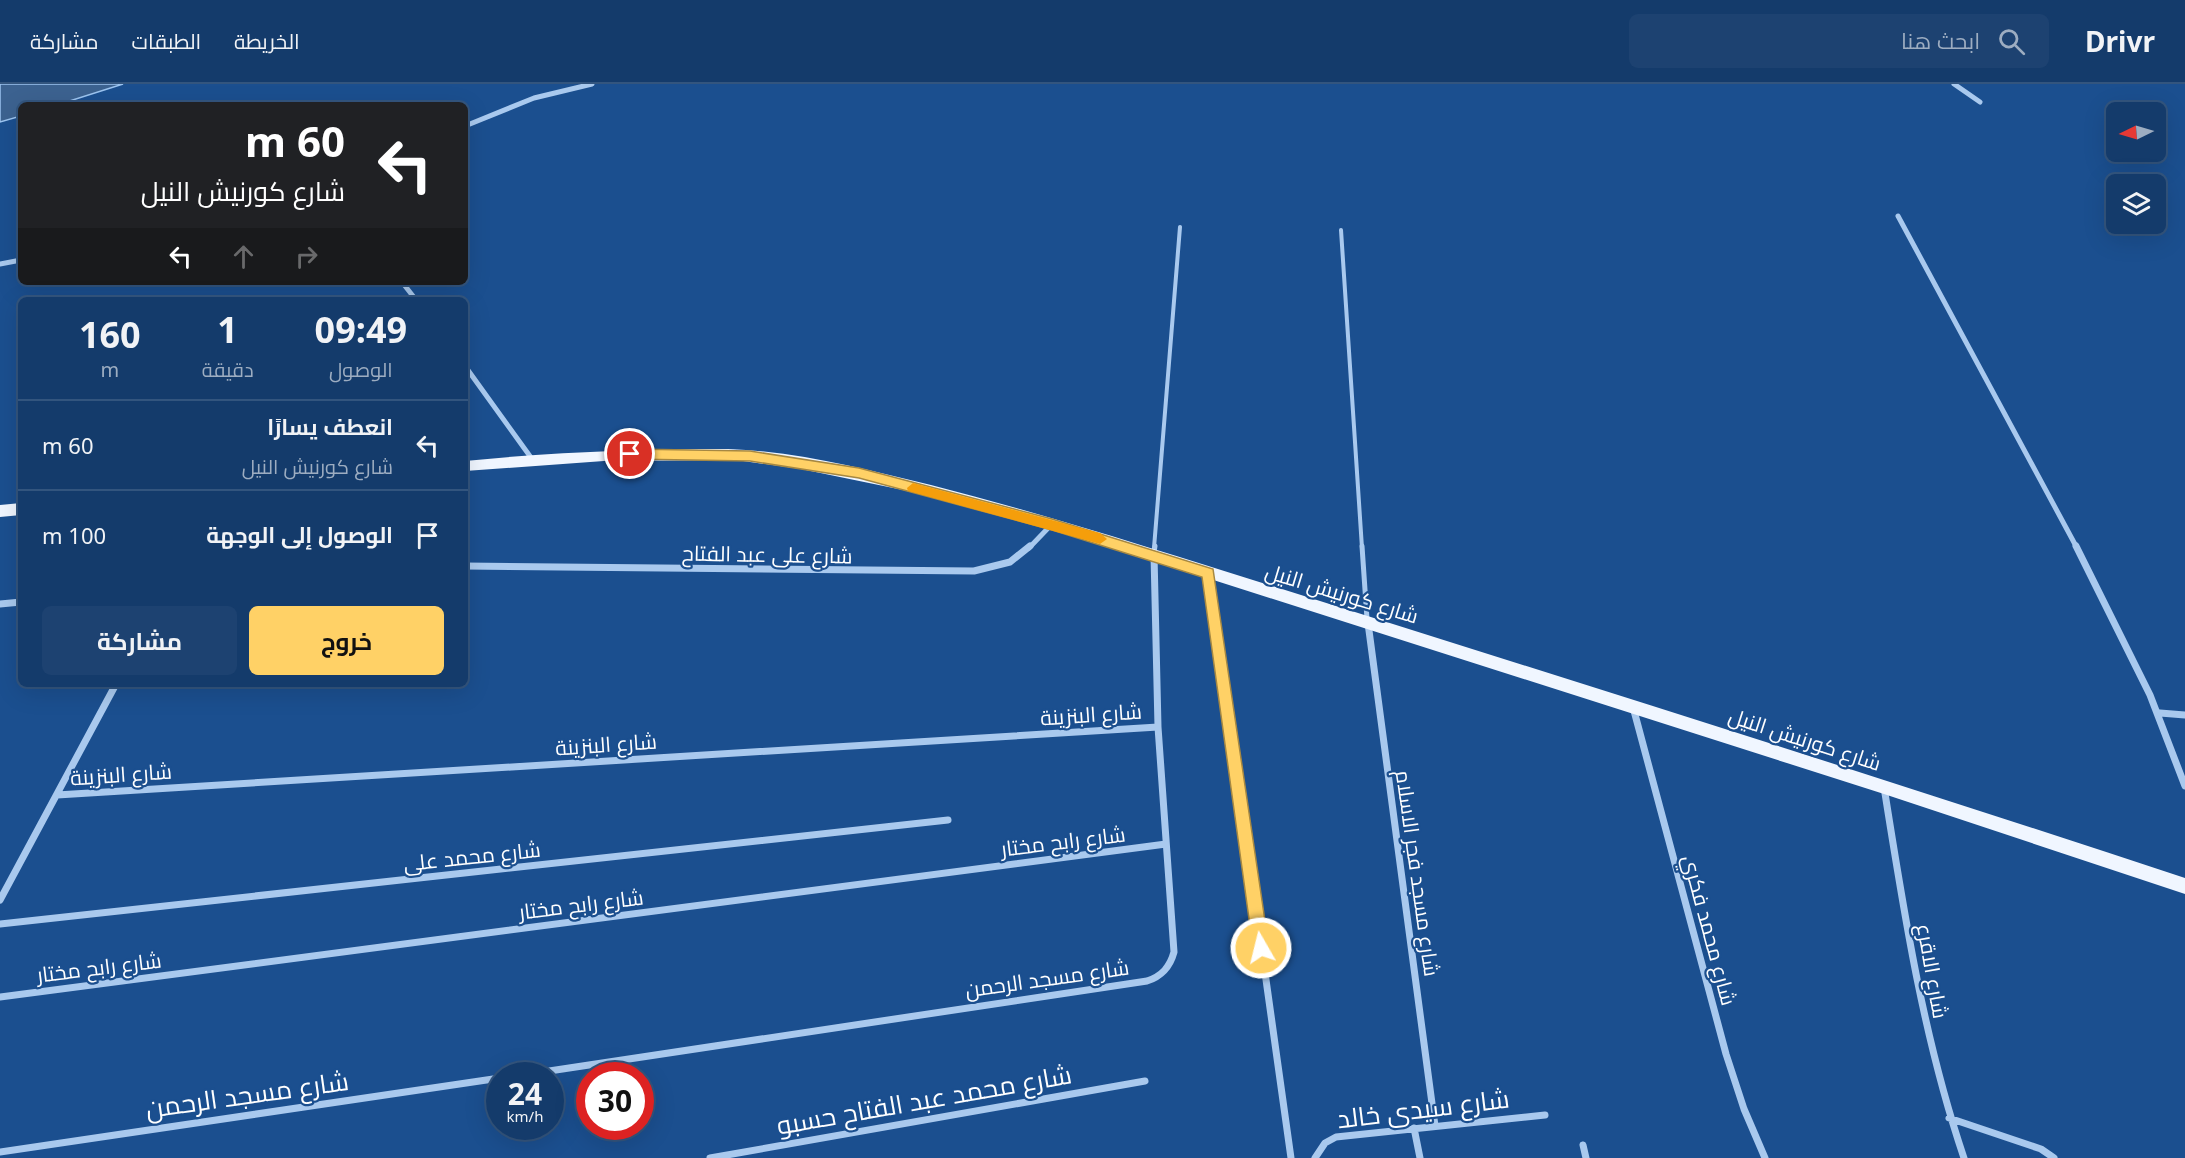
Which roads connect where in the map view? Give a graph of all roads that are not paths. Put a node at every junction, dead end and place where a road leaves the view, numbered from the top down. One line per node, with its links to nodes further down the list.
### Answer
1 (592, 84): 4 (street)
2 (1954, 84): 3 (street)
3 (1980, 102)
4 (468, 125)
5 (1898, 216): 26 (street)
6 (1180, 227): 18 (lane)
7 (1341, 230): 23 (lane)
8 (18, 261): 9 (street)
9 (0, 264)
10 (404, 285): 11 (street)
11 (414, 297)
12 (468, 370): 13 (street)
13 (532, 459): 14 (main road, شارع كورنيش النيل); 17 (main road, شارع كورنيش النيل)
14 (468, 466)
15 (18, 509): 16 (main road)
16 (0, 511)
17 (1052, 524): 18 (main road, شارع كورنيش النيل); 19 (street, شارع على عبد الفتاح)
18 (1154, 555): 20 (main road, شارع كورنيش النيل); 28 (street, شارع مسجد الرحمن)
19 (468, 566)
20 (1209, 573): 23 (main road, شارع كورنيش النيل); 48 (street)
21 (18, 602): 22 (street)
22 (0, 604)
23 (1368, 623): 25 (main road, شارع كورنيش النيل); 43 (street, شارع مسجد فجر الاسلام)
24 (114, 687): 31 (street)
25 (1633, 707): 29 (main road, شارع كورنيش النيل); 52 (street, شارع محمد فكري)
26 (2160, 713): 27 (street); 30 (street)
27 (2185, 715)
28 (1158, 727): 31 (street, شارع البنزينة); 33 (street, شارع مسجد الرحمن)
29 (1884, 786): 34 (main road, شارع كورنيش النيل); 42 (street, شارع الاقرع)
30 (2185, 786)
31 (57, 795): 35 (street)
32 (948, 820): 36 (street, شارع محمد على)
33 (1166, 844): 37 (street, شارع رابح مختار); 38 (street, شارع مسجد الرحمن)
34 (2185, 886)
35 (0, 900)
36 (0, 924)
37 (0, 997)
38 (564, 1069)
39 (486, 1080): 46 (street, شارع مسجد الرحمن)
40 (1145, 1081): 47 (street, شارع محمد عبد الفتاح حسبو)
41 (1545, 1115): 43 (street, شارع سيدى خالد)
42 (1949, 1118): 53 (street, شارع الاقرع); 54 (street)
43 (1435, 1126): 44 (street, شارع سيدى خالد)
44 (1414, 1128): 49 (street, شارع سيدى خالد); 50 (street)
45 (1583, 1145): 51 (street)
46 (0, 1152)
47 (710, 1158)
48 (1291, 1158)
49 (1316, 1158)
50 (1420, 1158)
51 (1586, 1158)
52 (1765, 1158)
53 (1964, 1158)
54 (2054, 1158)

